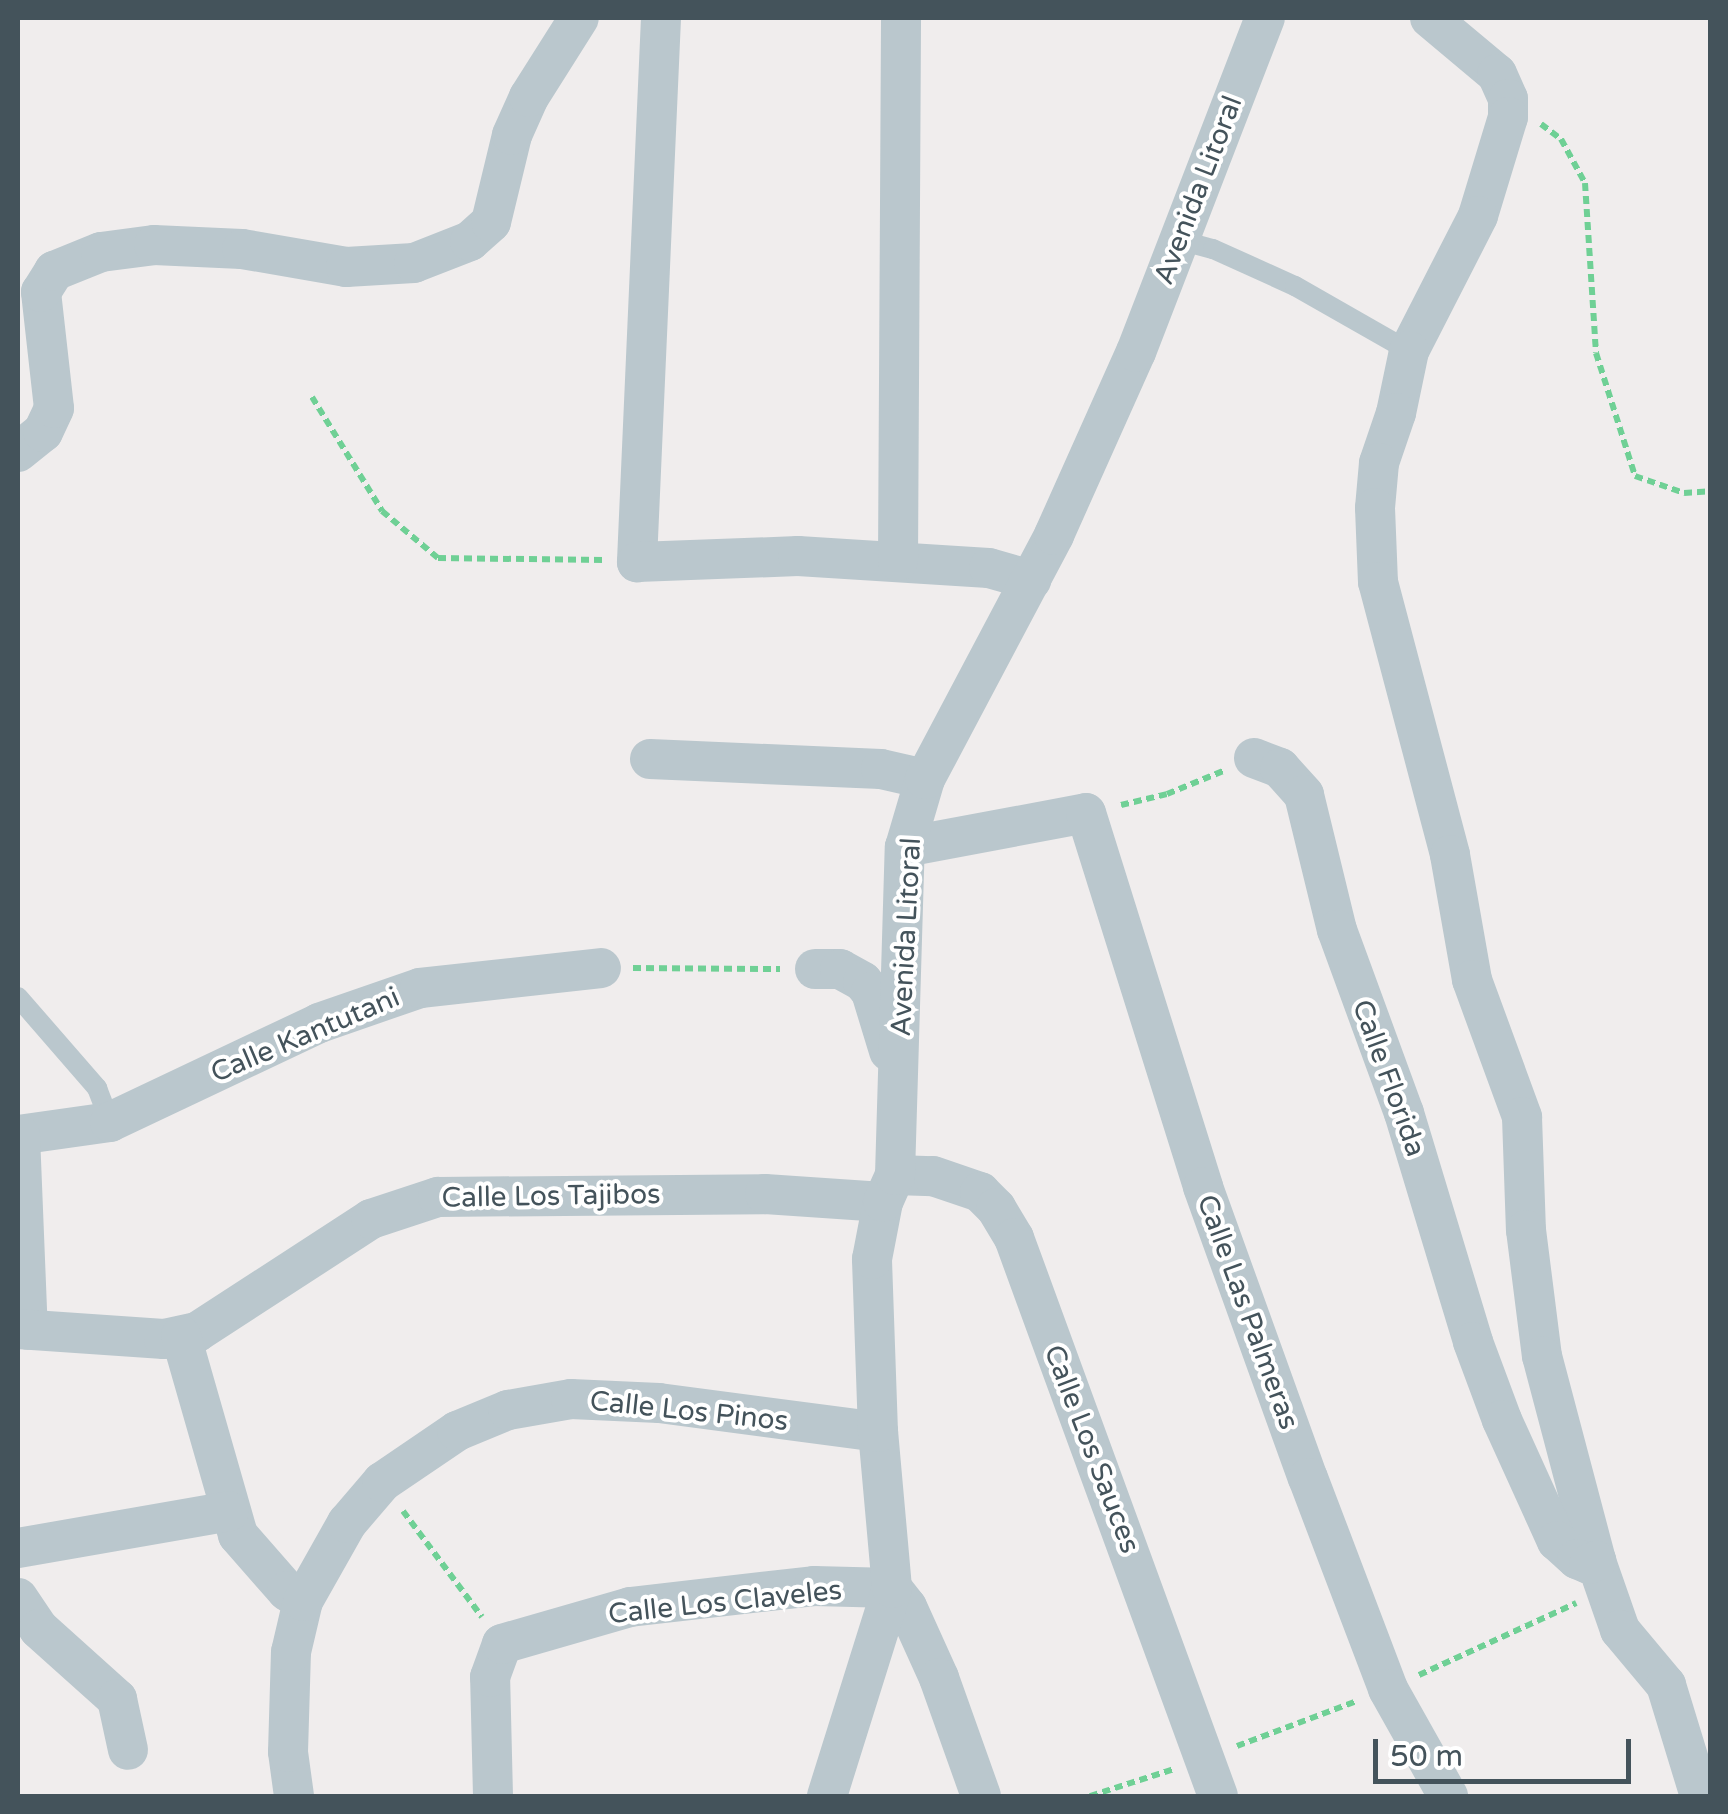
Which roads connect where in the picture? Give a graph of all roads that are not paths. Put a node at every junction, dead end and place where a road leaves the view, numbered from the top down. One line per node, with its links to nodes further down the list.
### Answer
1 (579, 18): 8 (street)
2 (660, 18): 9 (street)
3 (902, 18): 9 (street)
4 (1264, 18): 6 (street, Avenida Litoral)
5 (1430, 18): 7 (street)
6 (1179, 240): 7 (lane); 10 (street, Avenida Litoral)
7 (1409, 351): 27 (street)
8 (18, 452)
9 (898, 561): 10 (street)
10 (1031, 580): 13 (street, Avenida Litoral)
11 (1254, 758): 27 (street, Calle Florida)
12 (650, 759): 13 (street)
13 (925, 779): 14 (street, Avenida Litoral)
14 (905, 847): 18 (street, Avenida Litoral); 37 (street, Calle Las Palmeras)
15 (601, 968): 19 (street, Calle Kantutani)
16 (815, 969): 18 (street)
17 (18, 997): 19 (lane)
18 (900, 1058): 21 (street, Avenida Litoral)
19 (110, 1122): 20 (street, Calle Kantutani)
20 (19, 1135): 22 (street)
21 (889, 1188): 23 (street, Calle Los Tajibos); 24 (street, Avenida Litoral); 36 (street, Calle Los Sauces)
22 (23, 1330): 23 (street, Calle Los Tajibos)
23 (181, 1336): 25 (street)
24 (878, 1432): 28 (street, Avenida Litoral); 30 (street, Calle Los Pinos)
25 (230, 1511): 26 (street); 30 (street)
26 (18, 1548)
27 (1596, 1561): 38 (street)
28 (892, 1588): 33 (street, Calle Los Claveles); 34 (street, Avenida Litoral); 35 (street)
29 (18, 1598): 31 (street)
30 (302, 1601): 32 (street, Calle Los Pinos)
31 (128, 1750)
32 (294, 1796)
33 (492, 1796)
34 (827, 1796)
35 (981, 1796)
36 (1218, 1796)
37 (1448, 1796)
38 (1700, 1796)

